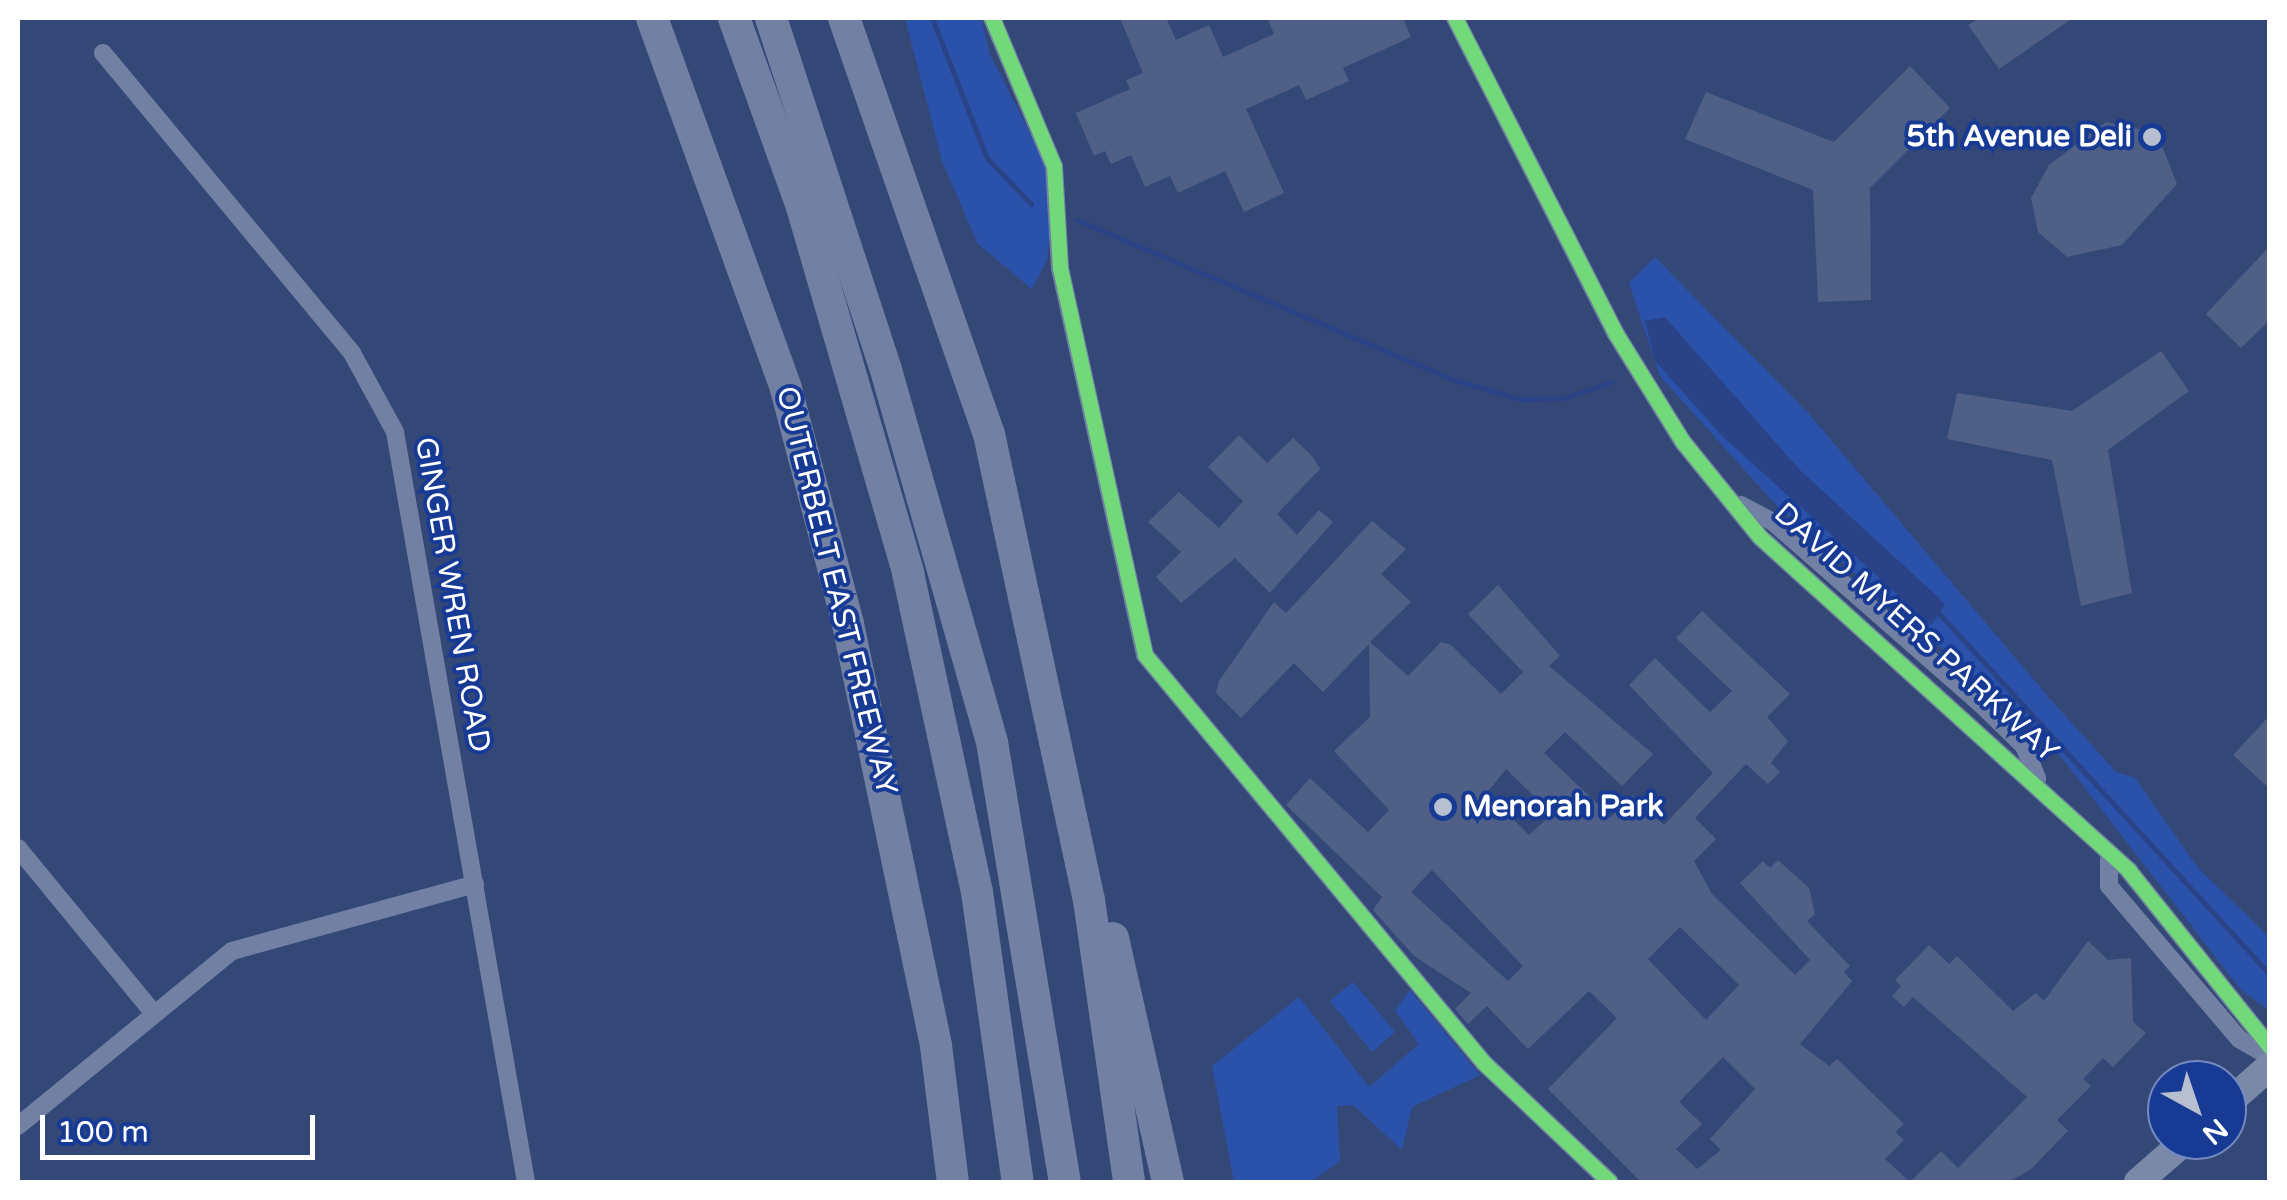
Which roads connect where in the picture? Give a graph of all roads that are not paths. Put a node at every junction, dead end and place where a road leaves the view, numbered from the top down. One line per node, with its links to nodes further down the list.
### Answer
1 (652, 18): 20 (highway, OUTERBELT EAST FREEWAY)
2 (734, 18): 21 (highway)
3 (771, 18): 22 (highway)
4 (844, 18): 8 (highway)
5 (992, 18): 25 (street)
6 (1455, 18): 10 (street, DAVID MYERS PARKWAY)
7 (103, 53): 11 (street, GINGER WREN ROAD)
8 (1033, 613): 23 (highway); 24 (highway)
9 (18, 848): 12 (street)
10 (2109, 859): 13 (street, DAVID MYERS PARKWAY); 14 (street, DAVID MYERS PARKWAY)
11 (475, 884): 12 (street); 19 (street, GINGER WREN ROAD)
12 (152, 1010): 17 (street)
13 (2270, 1048)
14 (2270, 1057)
15 (2270, 1066): 16 (main road)
16 (2247, 1086)
17 (18, 1126)
18 (2163, 1160): 26 (main road)
19 (526, 1182)
20 (953, 1182)
21 (1018, 1182)
22 (1065, 1182)
23 (1129, 1182)
24 (1168, 1182)
25 (1610, 1182)
26 (2138, 1182)

